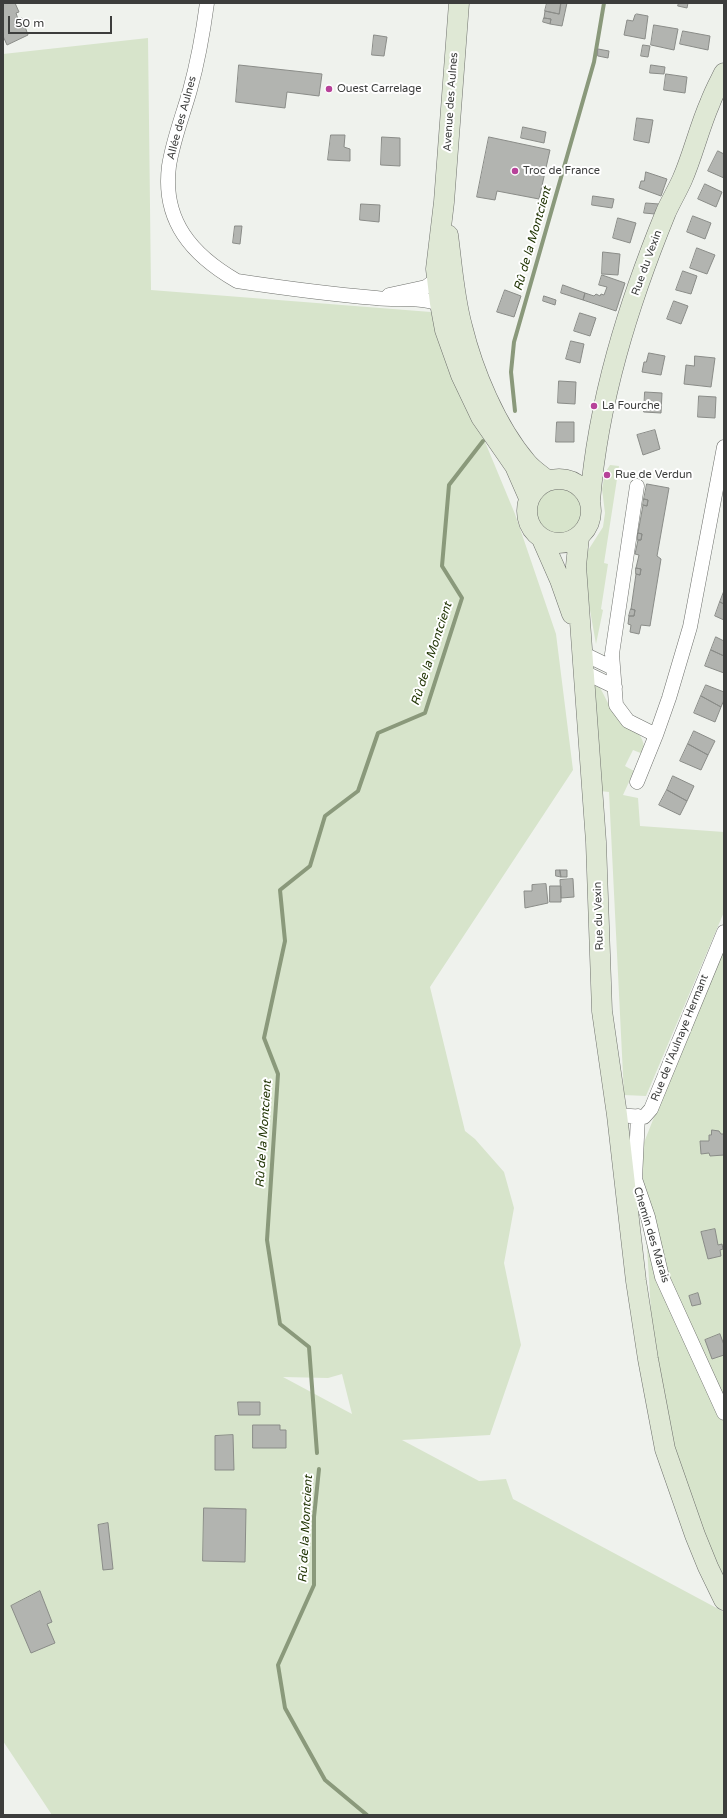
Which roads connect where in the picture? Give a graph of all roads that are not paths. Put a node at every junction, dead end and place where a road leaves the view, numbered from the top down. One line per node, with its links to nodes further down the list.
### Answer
1 (206, 3): 6 (street, Allée des Aulnes)
2 (459, 3): 4 (main road, Avenue des Aulnes)
3 (724, 73): 10 (main road, Rue du Vexin)
4 (444, 202): 5 (main road); 8 (main road)
5 (437, 280): 6 (street, Allée des Aulnes); 7 (main road)
6 (377, 299): 7 (street, Allée des Aulnes)
7 (440, 303): 8 (street); 13 (main road)
8 (460, 318): 11 (main road)
9 (724, 447): 20 (street)
10 (593, 460): 11 (main road); 14 (main road, Rue du Vexin)
11 (557, 480): 13 (main road); 14 (main road)
12 (637, 486): 18 (street)
13 (529, 498): 16 (main road)
14 (590, 501): 15 (main road)
15 (579, 537): 16 (main road); 17 (main road)
16 (542, 539): 17 (main road)
17 (582, 654): 18 (street); 19 (street); 23 (main road, Rue du Vexin)
18 (613, 668): 19 (street)
19 (615, 687): 20 (street)
20 (656, 736): 21 (street)
21 (637, 782)
22 (724, 932): 24 (street, Rue de l'Aulnaye Hermant)
23 (617, 1115): 24 (street); 25 (main road, Rue du Vexin)
24 (638, 1116): 25 (street, Chemin des Marais)
25 (633, 1195): 26 (street, Chemin des Marais); 27 (main road, Rue du Vexin)
26 (724, 1413)
27 (724, 1600)

